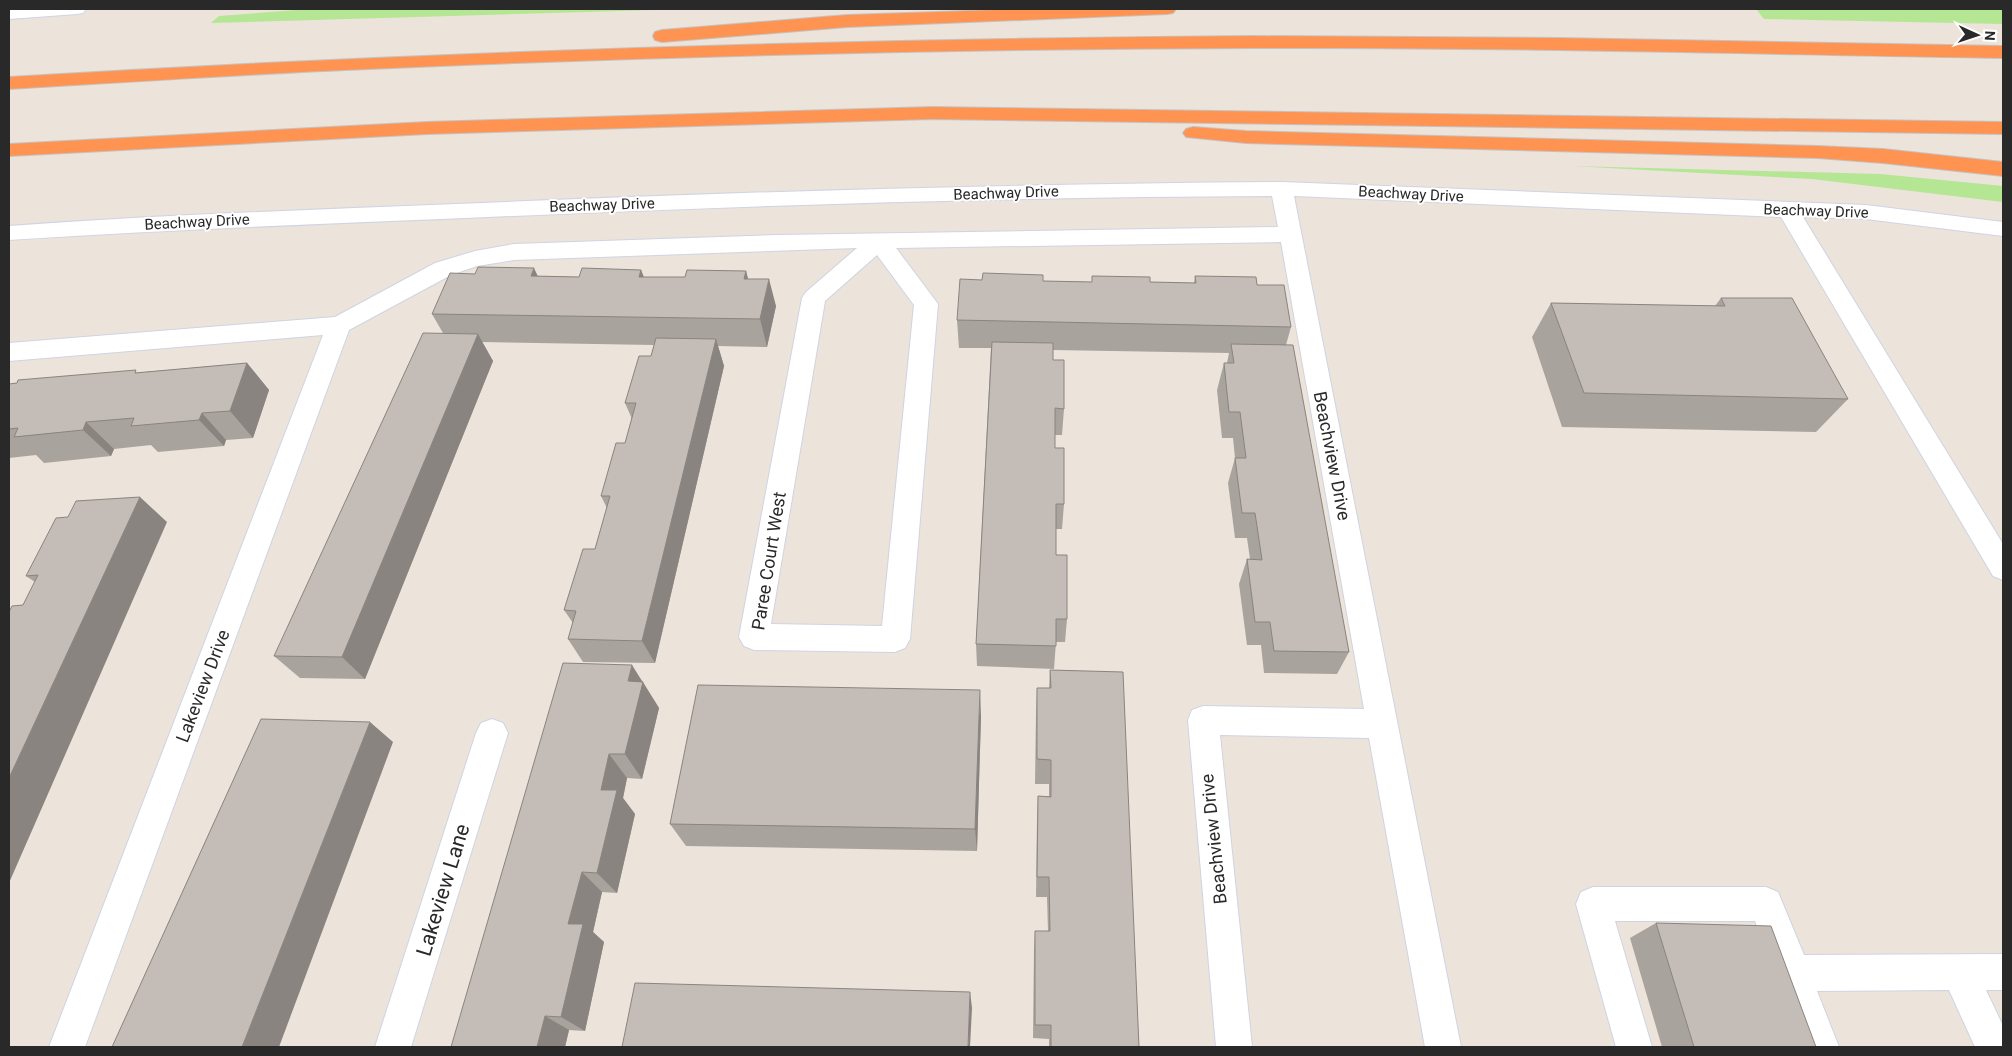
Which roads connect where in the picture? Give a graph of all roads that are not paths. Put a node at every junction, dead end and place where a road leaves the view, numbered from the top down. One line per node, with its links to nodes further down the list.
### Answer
1 (77, 9): 3 (street)
2 (1168, 9): 5 (highway)
3 (9, 13)
4 (2003, 52): 5 (highway)
5 (228, 70): 6 (highway)
6 (9, 83)
7 (932, 113): 8 (highway); 9 (highway); 10 (highway)
8 (2003, 128)
9 (9, 150)
10 (2003, 169)
11 (1282, 189): 12 (street, Beachway Drive); 14 (street, Beachway Drive); 15 (street, Beachview Drive)
12 (1788, 210): 13 (street, Beachway Drive); 19 (street)
13 (2003, 229)
14 (9, 233)
15 (1290, 234): 16 (street); 20 (street, Beachview Drive)
16 (879, 241): 16 (street, Paree Court West); 17 (street)
17 (339, 325): 18 (street); 25 (street, Lakeview Drive)
18 (9, 352)
19 (2003, 568)
20 (1382, 724): 27 (street, Beachview Drive); 28 (street, Beachview Drive)
21 (492, 733): 26 (street, Lakeview Lane)
22 (1959, 972): 23 (street); 24 (street); 31 (street)
23 (2003, 972)
24 (1793, 973): 29 (street); 30 (street)
25 (67, 1047)
26 (393, 1047)
27 (1234, 1047)
28 (1443, 1047)
29 (1634, 1047)
30 (1821, 1047)
31 (1994, 1047)

